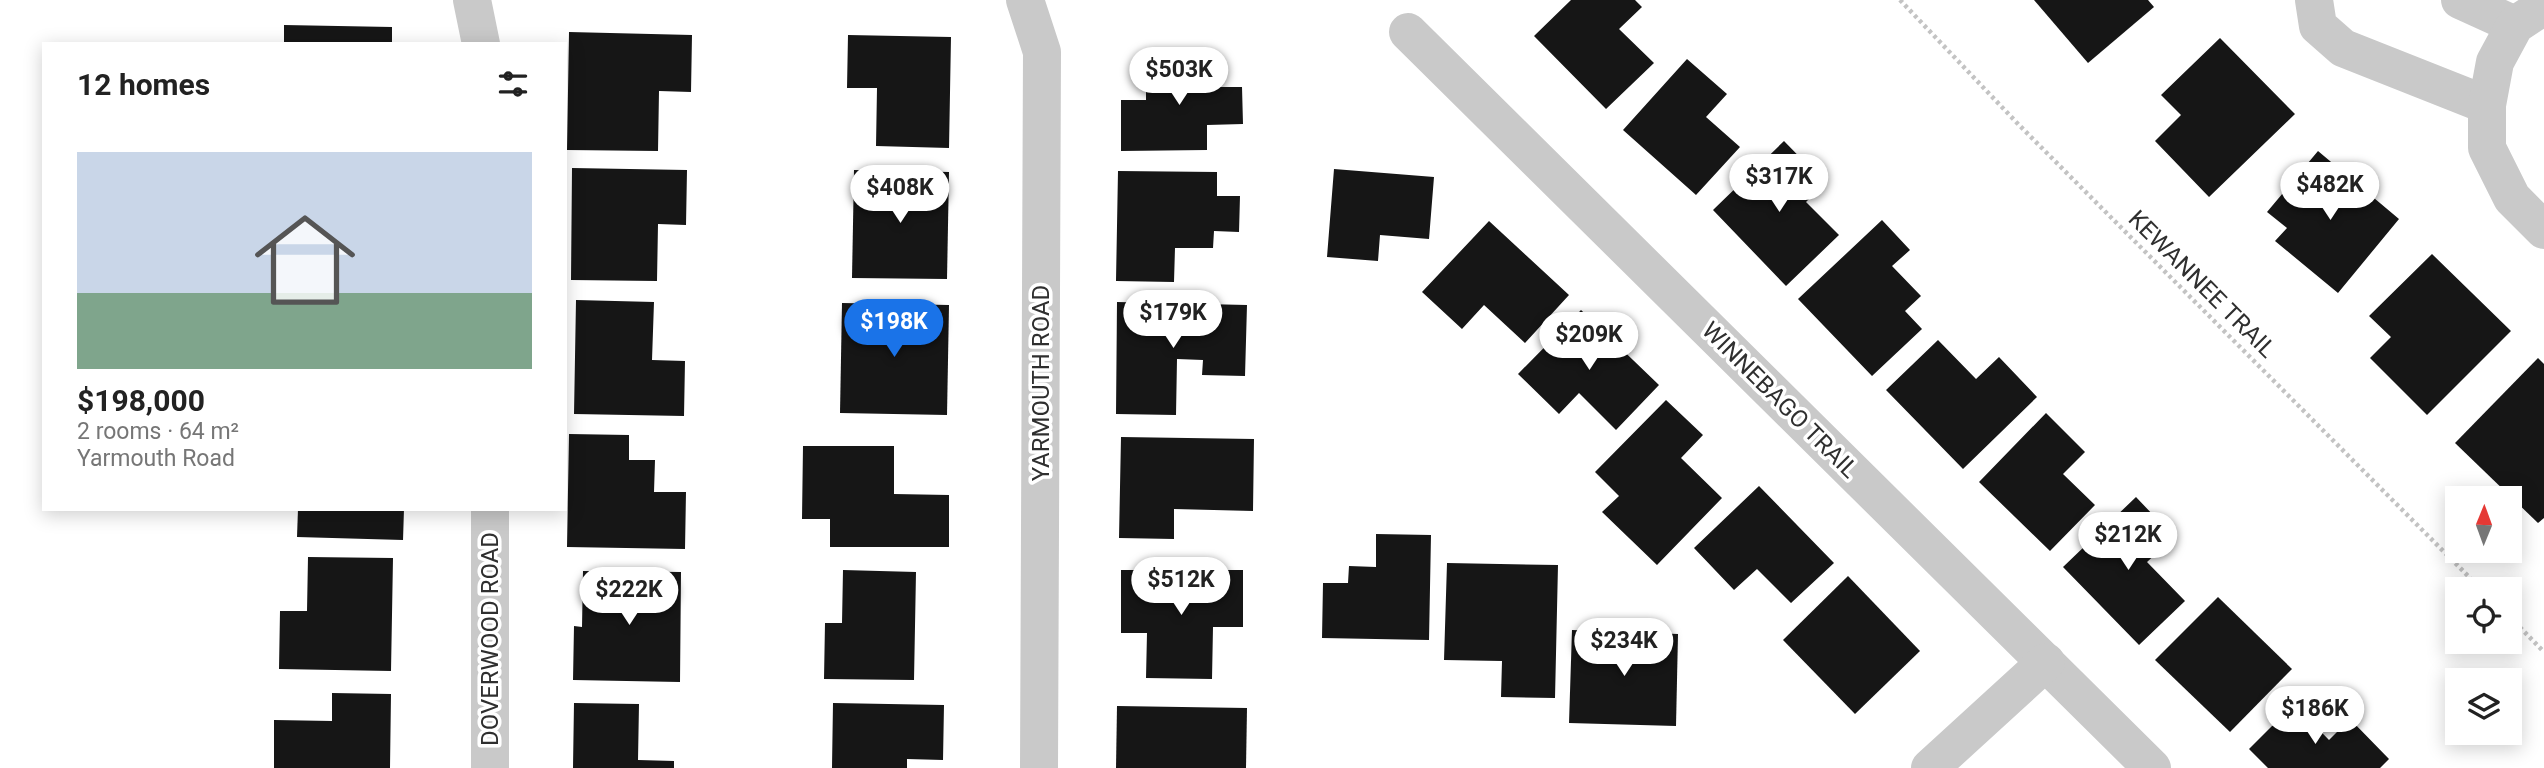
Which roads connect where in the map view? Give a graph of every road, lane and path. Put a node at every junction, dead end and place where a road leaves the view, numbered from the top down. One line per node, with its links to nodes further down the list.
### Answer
1 (472, 0): 8 (street)
2 (1025, 0): 17 (street, YARMOUTH ROAD)
3 (1900, 0): 12 (path, KEWANNEE TRAIL)
4 (2314, 0): 9 (street)
5 (2460, 0): 6 (street)
6 (2529, 16): 9 (street)
7 (1408, 32): 15 (street, WINNEBAGO TRAIL)
8 (481, 42)
9 (2487, 105): 10 (street)
10 (2544, 230)
11 (490, 511): 16 (street, DOVERWOOD ROAD)
12 (2469, 577)
13 (2522, 629): 14 (path)
14 (2544, 652)
15 (2046, 662): 18 (street); 19 (street, WINNEBAGO TRAIL)
16 (490, 768)
17 (1039, 768)
18 (1930, 768)
19 (2152, 768)

